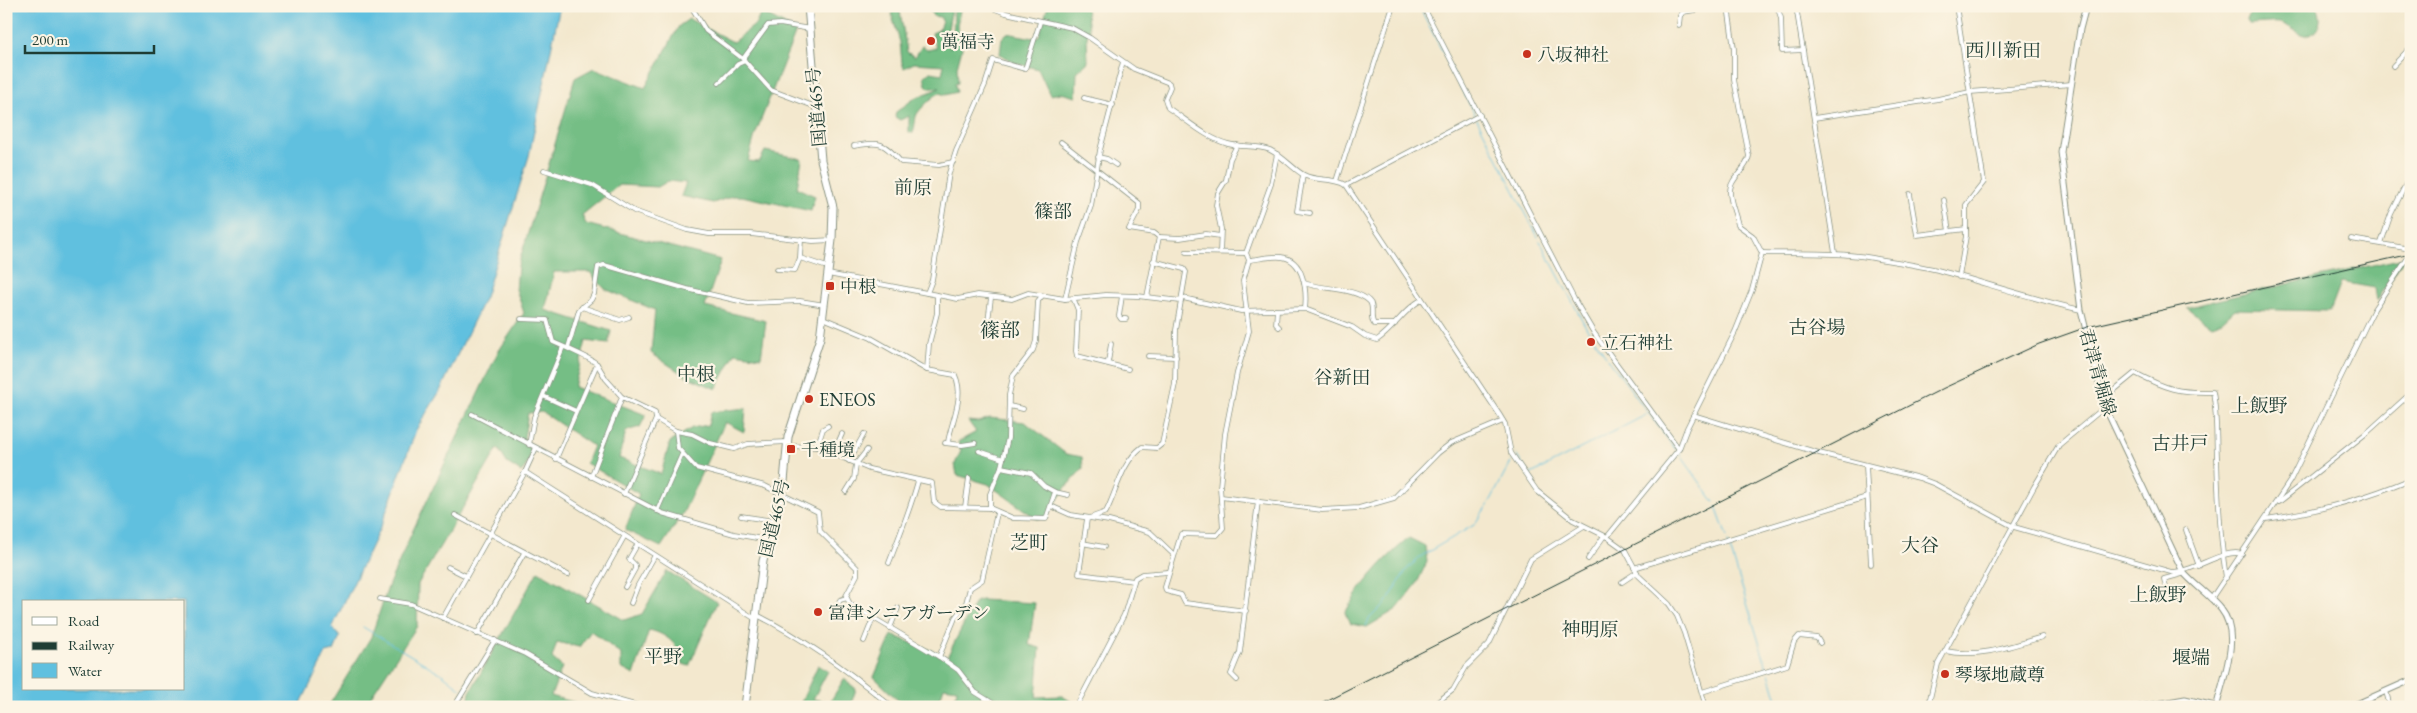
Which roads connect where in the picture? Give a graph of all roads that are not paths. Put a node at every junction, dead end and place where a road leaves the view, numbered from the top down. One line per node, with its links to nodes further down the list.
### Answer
1 (692, 6): 18 (street)
2 (808, 6): 15 (highway, 国道465号)
3 (987, 6): 13 (street)
4 (1393, 6): 40 (street)
5 (1423, 6): 27 (street)
6 (1719, 6): 12 (street)
7 (1728, 6): 57 (street)
8 (1777, 6): 17 (street)
9 (1796, 6): 17 (street)
10 (1956, 6): 23 (street)
11 (2086, 6): 22 (main road, 君津青堀線)
12 (1702, 7): 14 (street)
13 (1040, 22): 19 (street); 34 (street)
14 (1679, 25)
15 (810, 30): 18 (street); 26 (highway, 国道465号)
16 (2411, 47): 20 (street)
17 (1803, 50): 28 (street)
18 (744, 60): 21 (street); 26 (street)
19 (1123, 62): 25 (street); 30 (street)
20 (2393, 66)
21 (720, 83)
22 (2072, 84): 23 (street); 83 (main road, 君津青堀線)
23 (1970, 92): 28 (street); 45 (street)
24 (1084, 98): 25 (street)
25 (1113, 105): 33 (street)
26 (816, 107): 51 (highway, 国道465号)
27 (1480, 115): 41 (street); 121 (street)
28 (1814, 118): 58 (street)
29 (1061, 142): 37 (street)
30 (1236, 145): 32 (street); 47 (street)
31 (854, 146): 34 (street)
32 (1277, 154): 38 (street); 53 (street)
33 (1098, 157): 35 (street); 37 (street)
34 (953, 162): 67 (street)
35 (1116, 165)
36 (544, 170): 50 (street)
37 (1096, 170): 48 (street); 73 (street)
38 (1303, 175): 40 (street); 44 (street)
39 (2408, 180): 52 (street)
40 (1337, 181): 41 (street)
41 (1346, 185): 76 (street)
42 (1910, 194): 46 (street)
43 (1944, 200): 46 (street)
44 (1310, 213)
45 (1966, 229): 46 (street); 65 (street)
46 (1949, 231)
47 (1220, 236): 48 (street); 56 (street)
48 (1159, 237): 61 (street)
49 (2351, 239): 52 (street)
50 (801, 240): 51 (street); 59 (street)
51 (832, 240): 64 (highway, 国道465号)
52 (2381, 243): 54 (street)
53 (1245, 249): 56 (street); 60 (street)
54 (2411, 251): 147 (street)
55 (1186, 252): 56 (street)
56 (1220, 252)
57 (1762, 253): 58 (street); 109 (street)
58 (1835, 253): 65 (street)
59 (800, 258): 62 (street); 63 (street)
60 (1249, 260): 66 (street); 80 (street)
61 (1153, 261): 71 (street); 75 (street)
62 (824, 266)
63 (777, 269)
64 (828, 274): 67 (street); 77 (highway, 国道465号)
65 (1959, 277): 83 (street)
66 (1304, 283): 81 (street); 90 (street)
67 (927, 293): 68 (street)
68 (937, 295): 72 (street); 99 (street)
69 (1042, 296): 72 (street); 73 (street); 104 (street)
70 (1122, 296): 71 (street); 74 (street); 88 (street)
71 (1147, 297): 75 (street)
72 (991, 298): 89 (street)
73 (1065, 299): 74 (street)
74 (1074, 300): 96 (street)
75 (1182, 300): 78 (street); 95 (street)
76 (1421, 300): 90 (street); 111 (street)
77 (825, 305): 79 (street); 86 (highway, 国道465号)
78 (1208, 305): 80 (street); 84 (street)
79 (582, 308): 85 (street); 93 (street)
80 (1248, 309): 82 (street); 142 (street)
81 (1305, 309): 82 (street); 90 (street)
82 (1277, 310): 91 (street)
83 (2081, 310): 103 (main road, 君津青堀線)
84 (1207, 311)
85 (629, 317)
86 (823, 318): 99 (street); 117 (highway, 国道465号)
87 (520, 319): 93 (street)
88 (1126, 319)
89 (988, 320)
90 (1395, 324)
91 (1279, 327)
92 (1111, 344): 96 (street)
93 (566, 348): 97 (street); 101 (street)
94 (1148, 356): 95 (street)
95 (1176, 357): 155 (street)
96 (1108, 362): 98 (street)
97 (597, 364): 102 (street); 107 (street)
98 (1128, 368)
99 (927, 370): 116 (street)
100 (2411, 393): 147 (street)
101 (543, 396): 107 (street); 118 (street)
102 (622, 397): 110 (street); 133 (street)
103 (2102, 400): 105 (main road, 君津青堀線); 172 (street)
104 (1009, 406): 106 (street); 127 (street)
105 (2105, 407): 159 (street); 180 (main road, 君津青堀線)
106 (1023, 409)
107 (576, 411): 126 (street)
108 (472, 414): 118 (street)
109 (1693, 415): 121 (street); 130 (street)
110 (656, 419): 113 (street); 139 (street)
111 (1503, 421): 144 (street); 158 (street)
112 (828, 426): 119 (street)
113 (676, 431): 117 (street); 124 (street)
114 (842, 434): 125 (street)
115 (864, 434): 128 (street)
116 (975, 443)
117 (787, 444): 119 (street); 140 (highway, 国道465号)
118 (529, 445): 120 (street)
119 (817, 447): 125 (street)
120 (536, 448): 126 (street); 132 (street)
121 (1680, 449): 162 (street)
122 (867, 450): 129 (street)
123 (979, 451): 127 (street)
124 (682, 454): 140 (street); 151 (street)
125 (833, 454): 128 (street)
126 (556, 458): 133 (street)
127 (1003, 459): 131 (street)
128 (849, 461): 129 (street)
129 (856, 464): 136 (street); 137 (street)
130 (1866, 466): 143 (street); 159 (street)
131 (1001, 467): 138 (street); 150 (street)
132 (525, 472): 161 (street); 163 (street)
133 (591, 477): 139 (street)
134 (969, 478): 149 (street)
135 (2411, 479): 156 (street)
136 (918, 481): 149 (street); 174 (street)
137 (846, 492)
138 (1055, 492): 141 (street); 148 (street)
139 (624, 494): 151 (street)
140 (783, 494): 157 (highway, 国道465号); 188 (street)
141 (1068, 495)
142 (1221, 497): 145 (street); 169 (street)
143 (1867, 497): 175 (street); 178 (street)
144 (1394, 498): 145 (street); 146 (street)
145 (1258, 502): 195 (street)
146 (1399, 503)
147 (2277, 503): 156 (street)
148 (1051, 506): 152 (street); 155 (street)
149 (965, 507): 150 (street)
150 (990, 508): 152 (street)
151 (657, 511): 164 (street)
152 (997, 513): 206 (street)
153 (455, 515): 161 (street)
154 (741, 516): 157 (street)
155 (1087, 519): 165 (street); 169 (street)
156 (2266, 519): 170 (street)
157 (774, 521): 164 (highway, 国道465号)
158 (1584, 526): 162 (street); 220 (street)
159 (2014, 527): 180 (street); 205 (street)
160 (2186, 530): 176 (street)
161 (490, 533): 168 (street); 182 (street)
162 (1605, 536): 173 (street); 178 (street)
163 (624, 537): 166 (street); 190 (street)
164 (768, 540): 198 (highway, 国道465号)
165 (1082, 543): 167 (street); 184 (street)
166 (637, 545): 171 (street); 186 (street)
167 (1104, 548)
168 (524, 553): 181 (street); 200 (street)
169 (1173, 554): 179 (street)
170 (2242, 554): 172 (street); 183 (street)
171 (654, 556): 192 (street); 198 (street)
172 (2223, 556): 176 (street); 183 (street)
173 (1588, 559)
174 (889, 563)
175 (1871, 564)
176 (2199, 566): 180 (street)
177 (448, 567): 182 (street)
178 (1635, 570): 185 (street); 211 (street)
179 (1168, 572): 184 (street); 195 (street)
180 (2184, 573): 187 (street); 191 (main road, 君津青堀線)
181 (568, 575)
182 (466, 576): 197 (street)
183 (2226, 578): 191 (street)
184 (1134, 581): 219 (street)
185 (1622, 582)
186 (624, 587)
187 (2167, 592)
188 (846, 598): 194 (street); 196 (street)
189 (380, 599): 197 (street)
190 (588, 600)
191 (2211, 600): 213 (main road, 君津青堀線)
192 (631, 603)
193 (898, 608): 199 (street)
194 (834, 611)
195 (1246, 611): 207 (street)
196 (874, 616): 199 (street); 203 (street)
197 (443, 618): 200 (street)
198 (757, 618): 216 (highway, 国道465号); 217 (street)
199 (890, 628): 206 (street)
200 (477, 634): 202 (street)
201 (2042, 638): 205 (street)
202 (495, 640): 214 (street); 215 (street)
203 (864, 642)
204 (1820, 643): 211 (street)
205 (1945, 651): 222 (street)
206 (939, 657): 218 (street)
207 (1237, 680)
208 (2410, 681): 209 (street); 210 (main road)
209 (2411, 688)
210 (2386, 691): 225 (main road); 226 (street)
211 (1702, 692): 221 (street)
212 (2185, 699): 213 (main road); 223 (main road); 224 (street)
213 (2218, 706)
214 (454, 707)
215 (642, 707)
216 (745, 707)
217 (892, 707)
218 (1000, 707)
219 (1076, 707)
220 (1431, 707)
221 (1706, 707)
222 (1928, 707)
223 (2140, 707)
224 (2182, 707)
225 (2350, 707)
226 (2390, 707)

